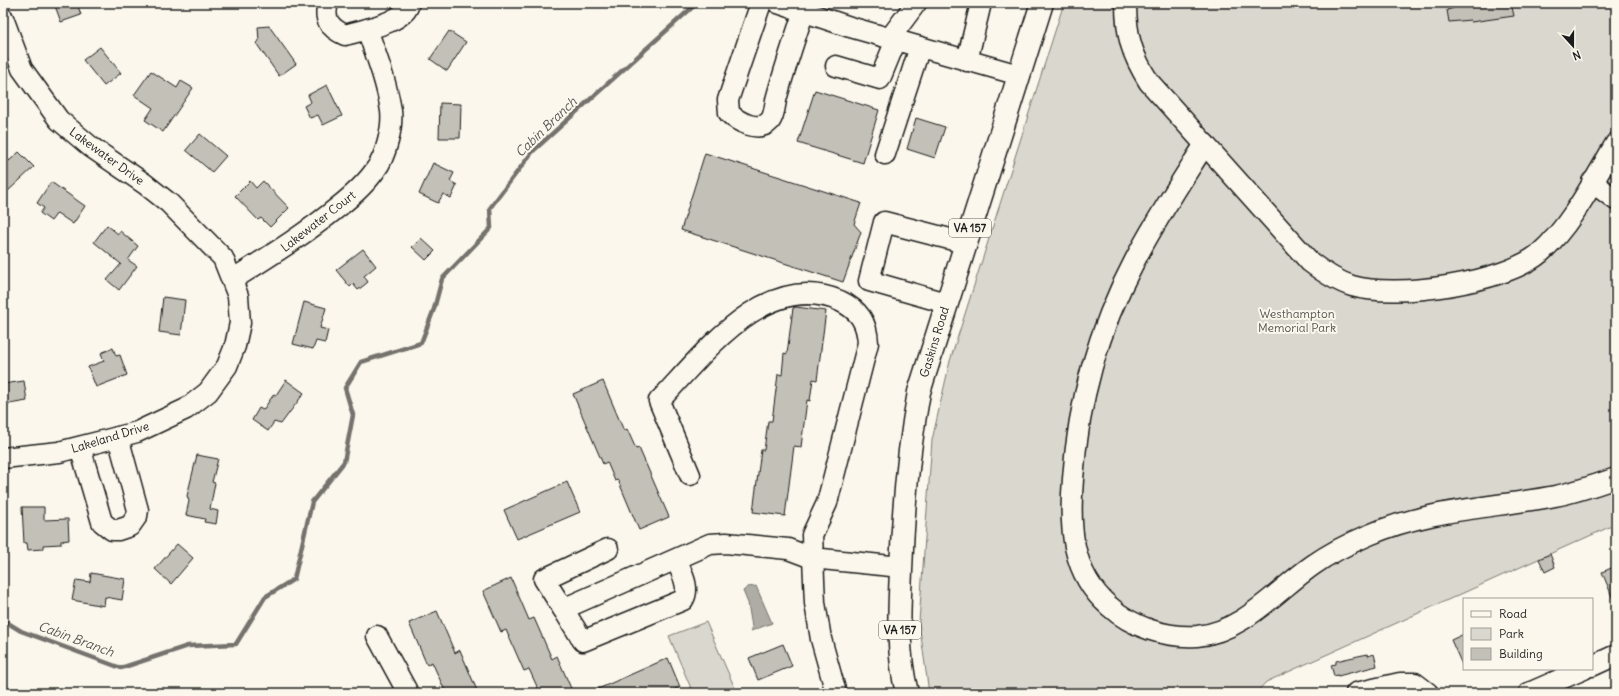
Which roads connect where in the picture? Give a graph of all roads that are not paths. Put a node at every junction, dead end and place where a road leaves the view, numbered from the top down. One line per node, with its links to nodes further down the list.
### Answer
1 (328, 3): 11 (street)
2 (409, 3): 11 (street)
3 (761, 3): 9 (street)
4 (778, 3): 9 (street)
5 (916, 3): 12 (street)
6 (981, 3): 14 (street)
7 (1042, 3): 16 (main road, Gaskins Road / VA 157)
8 (1126, 3): 18 (street)
9 (804, 12): 12 (street)
10 (3, 18): 23 (street, Lakewater Drive)
11 (367, 29): 23 (street, Lakewater Court)
12 (893, 39): 13 (street); 15 (street)
13 (920, 47): 14 (street); 19 (street)
14 (967, 61): 16 (street)
15 (836, 66)
16 (1019, 75): 22 (main road, Gaskins Road / VA 157)
17 (1616, 143): 20 (street)
18 (1205, 144): 20 (street); 29 (street)
19 (886, 154)
20 (1592, 182): 21 (street)
21 (1616, 200)
22 (965, 243): 24 (main road, Gaskins Road / VA 157); 24 (street)
23 (232, 280): 25 (street, Lakeland Drive)
24 (946, 303): 33 (main road, Gaskins Road / VA 157)
25 (118, 437): 26 (street, Lakeland Drive); 26 (street)
26 (80, 447): 27 (street, Lakeland Drive)
27 (3, 458)
28 (690, 475): 31 (street)
29 (1616, 478)
30 (608, 549): 34 (street)
31 (812, 558): 32 (street); 33 (street); 39 (street)
32 (676, 559): 34 (street); 34 (street)
33 (901, 567): 41 (main road, Gaskins Road / VA 157)
34 (563, 609)
35 (377, 636): 40 (street)
36 (1616, 655): 37 (street)
37 (1593, 666)
38 (1582, 670): 44 (street)
39 (831, 691)
40 (408, 693)
41 (907, 693)
42 (1356, 693): 43 (street)
43 (1428, 693)
44 (1529, 693)

